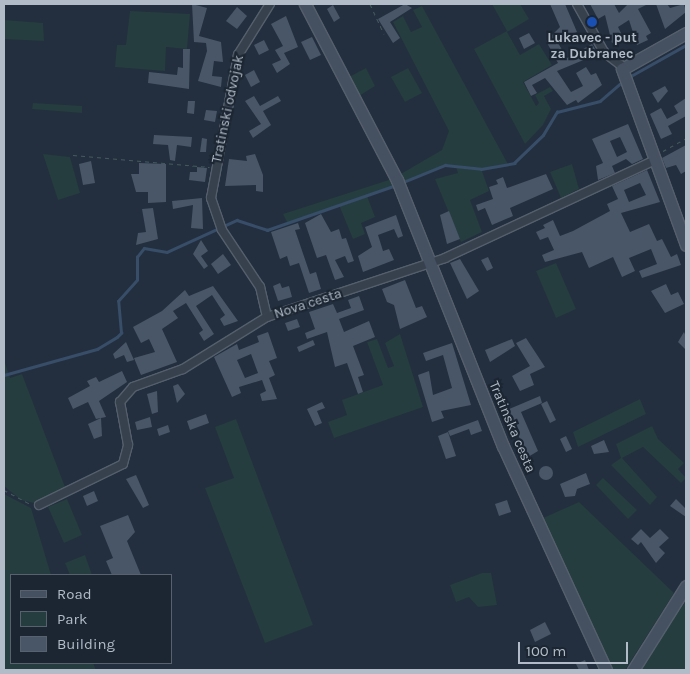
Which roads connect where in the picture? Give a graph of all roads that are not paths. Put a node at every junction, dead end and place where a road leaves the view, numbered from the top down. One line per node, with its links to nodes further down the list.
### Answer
1 (270, 4): 9 (street, Tratinski odvojak)
2 (305, 4): 8 (main road, Tratinska cesta)
3 (577, 4): 5 (street)
4 (686, 33): 5 (main road)
5 (624, 75): 6 (main road)
6 (652, 159): 7 (main road); 8 (street, Nova cesta)
7 (686, 245)
8 (431, 264): 9 (street, Nova cesta); 12 (main road, Tratinska cesta)
9 (267, 317): 10 (street, Nova cesta)
10 (38, 505)
11 (686, 586): 13 (main road)
12 (606, 670)
13 (633, 670)

